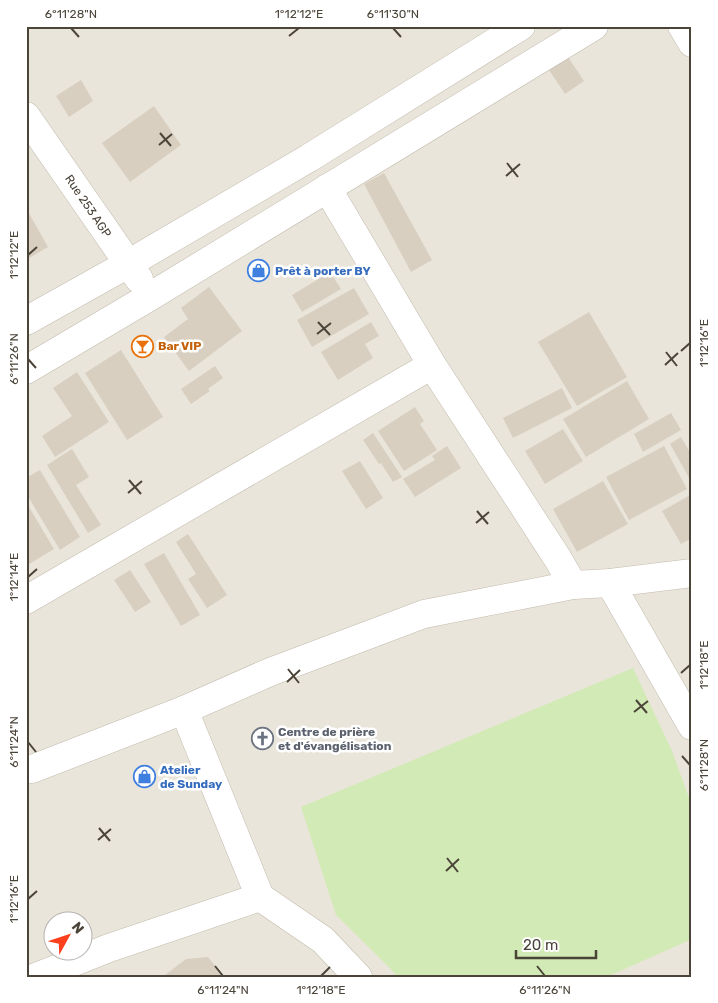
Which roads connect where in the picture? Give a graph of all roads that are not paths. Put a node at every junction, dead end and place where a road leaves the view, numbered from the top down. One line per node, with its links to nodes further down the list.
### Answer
1 (521, 26): 7 (street)
2 (594, 26): 6 (street)
3 (682, 26): 4 (street)
4 (692, 43)
5 (26, 116): 7 (street, Rue 253 AGP)
6 (327, 188): 8 (street); 10 (street)
7 (128, 264): 8 (street, Rue 253 AGP); 9 (street)
8 (151, 296): 11 (street)
9 (26, 320)
10 (432, 365): 14 (street); 15 (street)
11 (26, 370)
12 (692, 573): 13 (street)
13 (610, 583): 14 (street); 17 (street)
14 (573, 586): 16 (street)
15 (26, 600)
16 (184, 710): 18 (street); 19 (street)
17 (692, 726)
18 (26, 769)
19 (260, 897): 20 (street); 21 (street)
20 (36, 977)
21 (358, 977)

